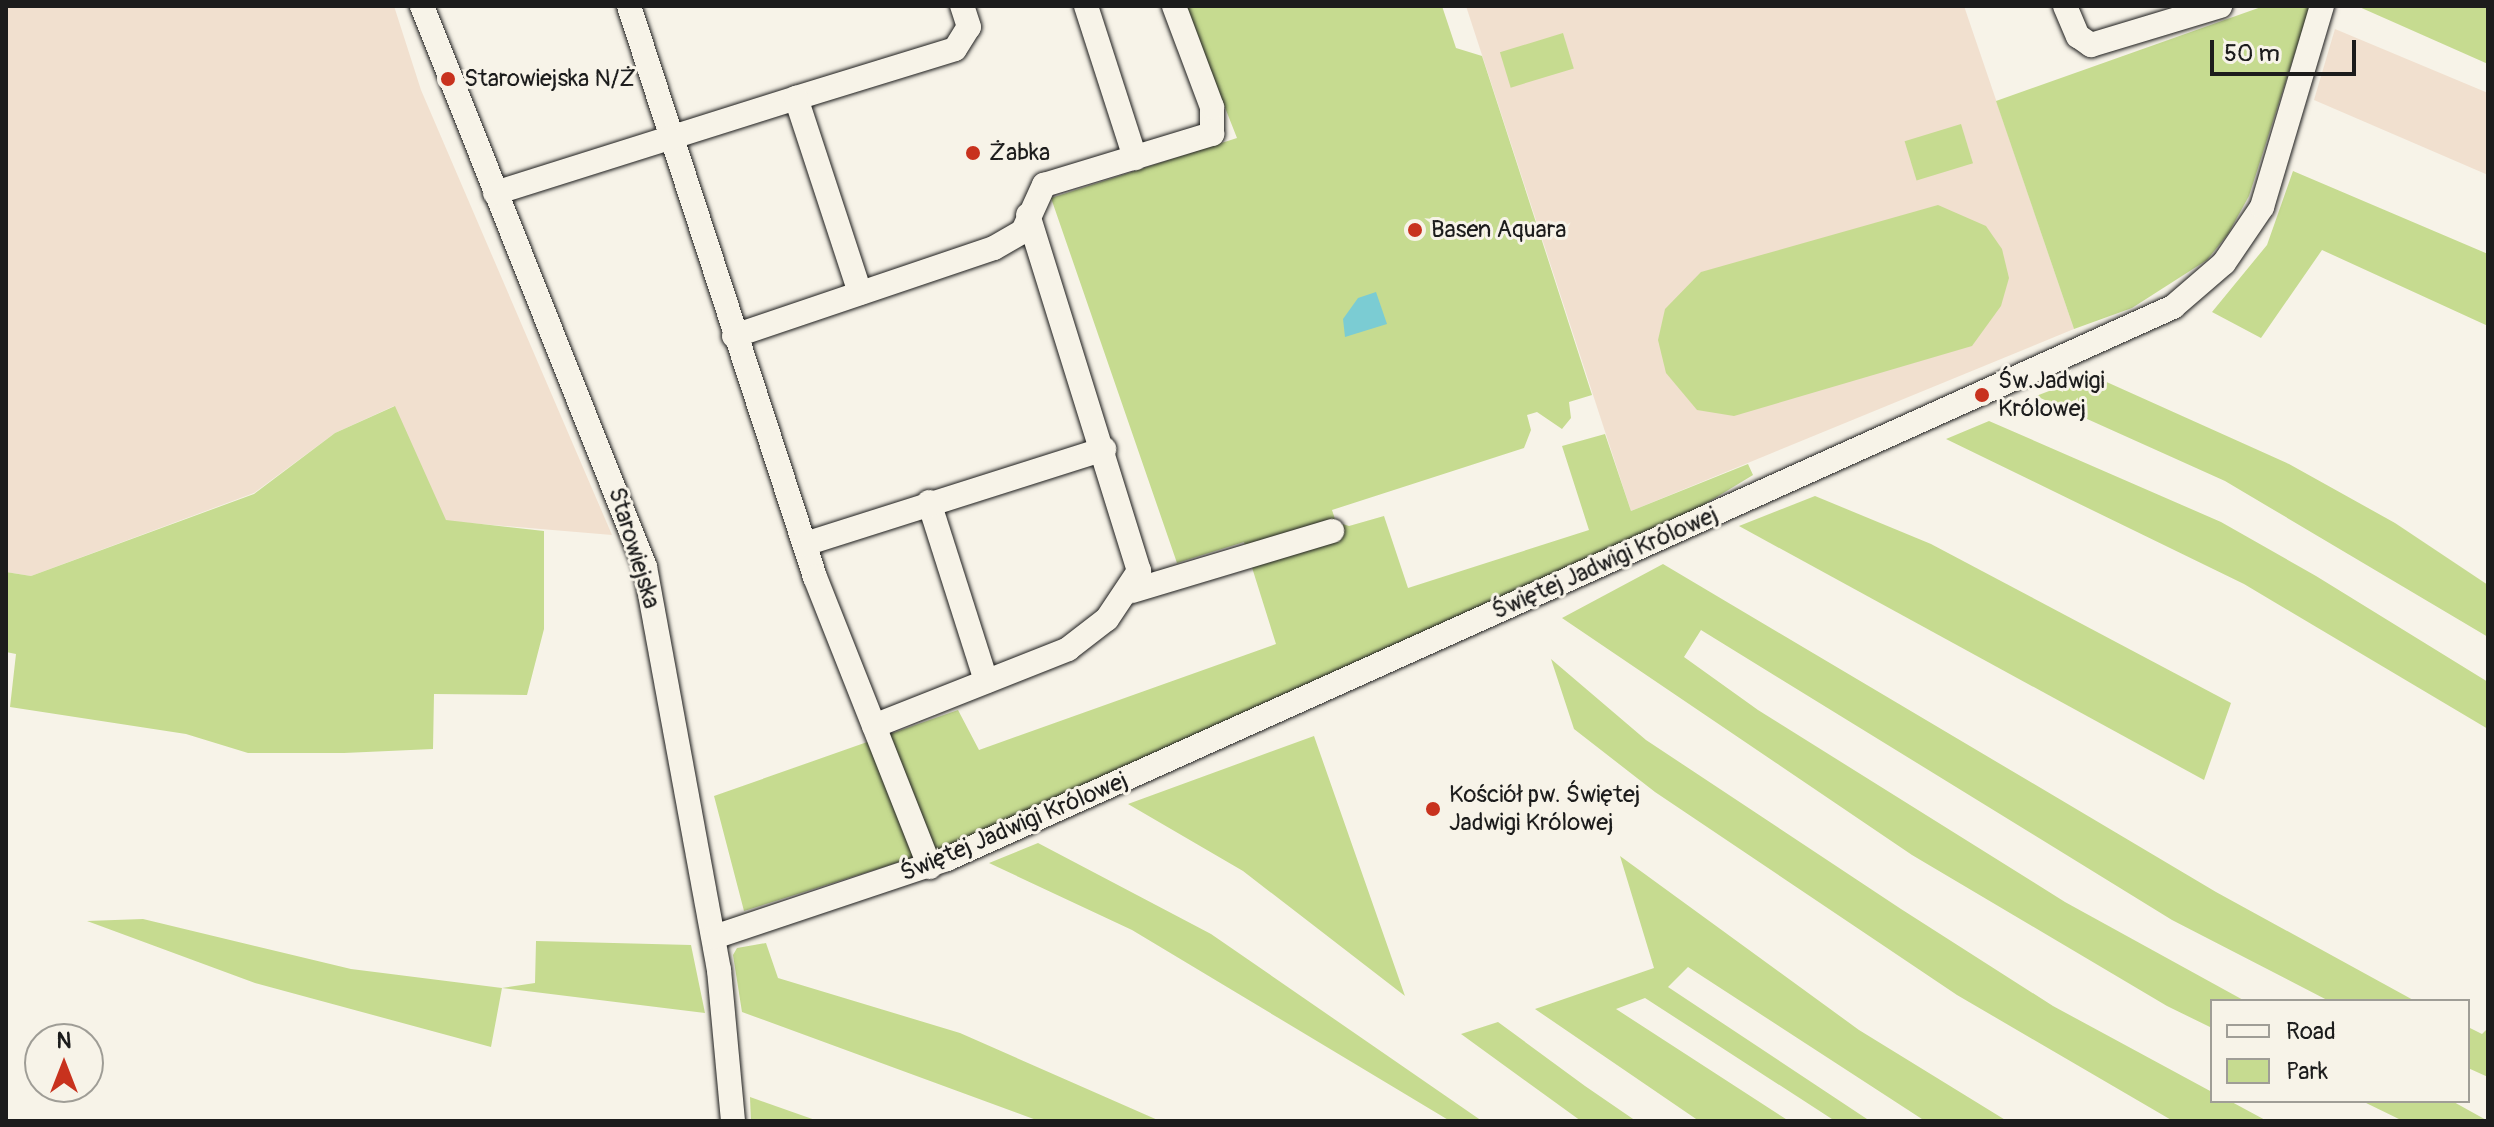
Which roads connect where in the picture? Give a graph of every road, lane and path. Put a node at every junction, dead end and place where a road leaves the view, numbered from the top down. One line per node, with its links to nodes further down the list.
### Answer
1 (422, 6): 12 (street, Starowiejska)
2 (629, 6): 10 (street)
3 (962, 6): 9 (street)
4 (1086, 6): 11 (street)
5 (1174, 6): 11 (street)
6 (2065, 6): 7 (street)
7 (2220, 6)
8 (2322, 6): 23 (street, Świętej Jadwigi Królowej)
9 (796, 98): 10 (street); 14 (street)
10 (667, 138): 12 (street); 15 (street)
11 (1135, 158): 13 (street)
12 (495, 193): 24 (street, Starowiejska)
13 (1028, 215): 14 (street); 16 (street)
14 (860, 293): 15 (street)
15 (734, 336): 19 (street)
16 (1104, 449): 17 (street); 20 (street)
17 (929, 502): 19 (street); 21 (street)
18 (1332, 531): 20 (street)
19 (805, 544): 22 (street)
20 (1132, 591): 21 (street)
21 (986, 681): 22 (street)
22 (874, 726): 23 (street)
23 (930, 867): 24 (street, Świętej Jadwigi Królowej)
24 (714, 937): 25 (street, Starowiejska)
25 (733, 1121)

